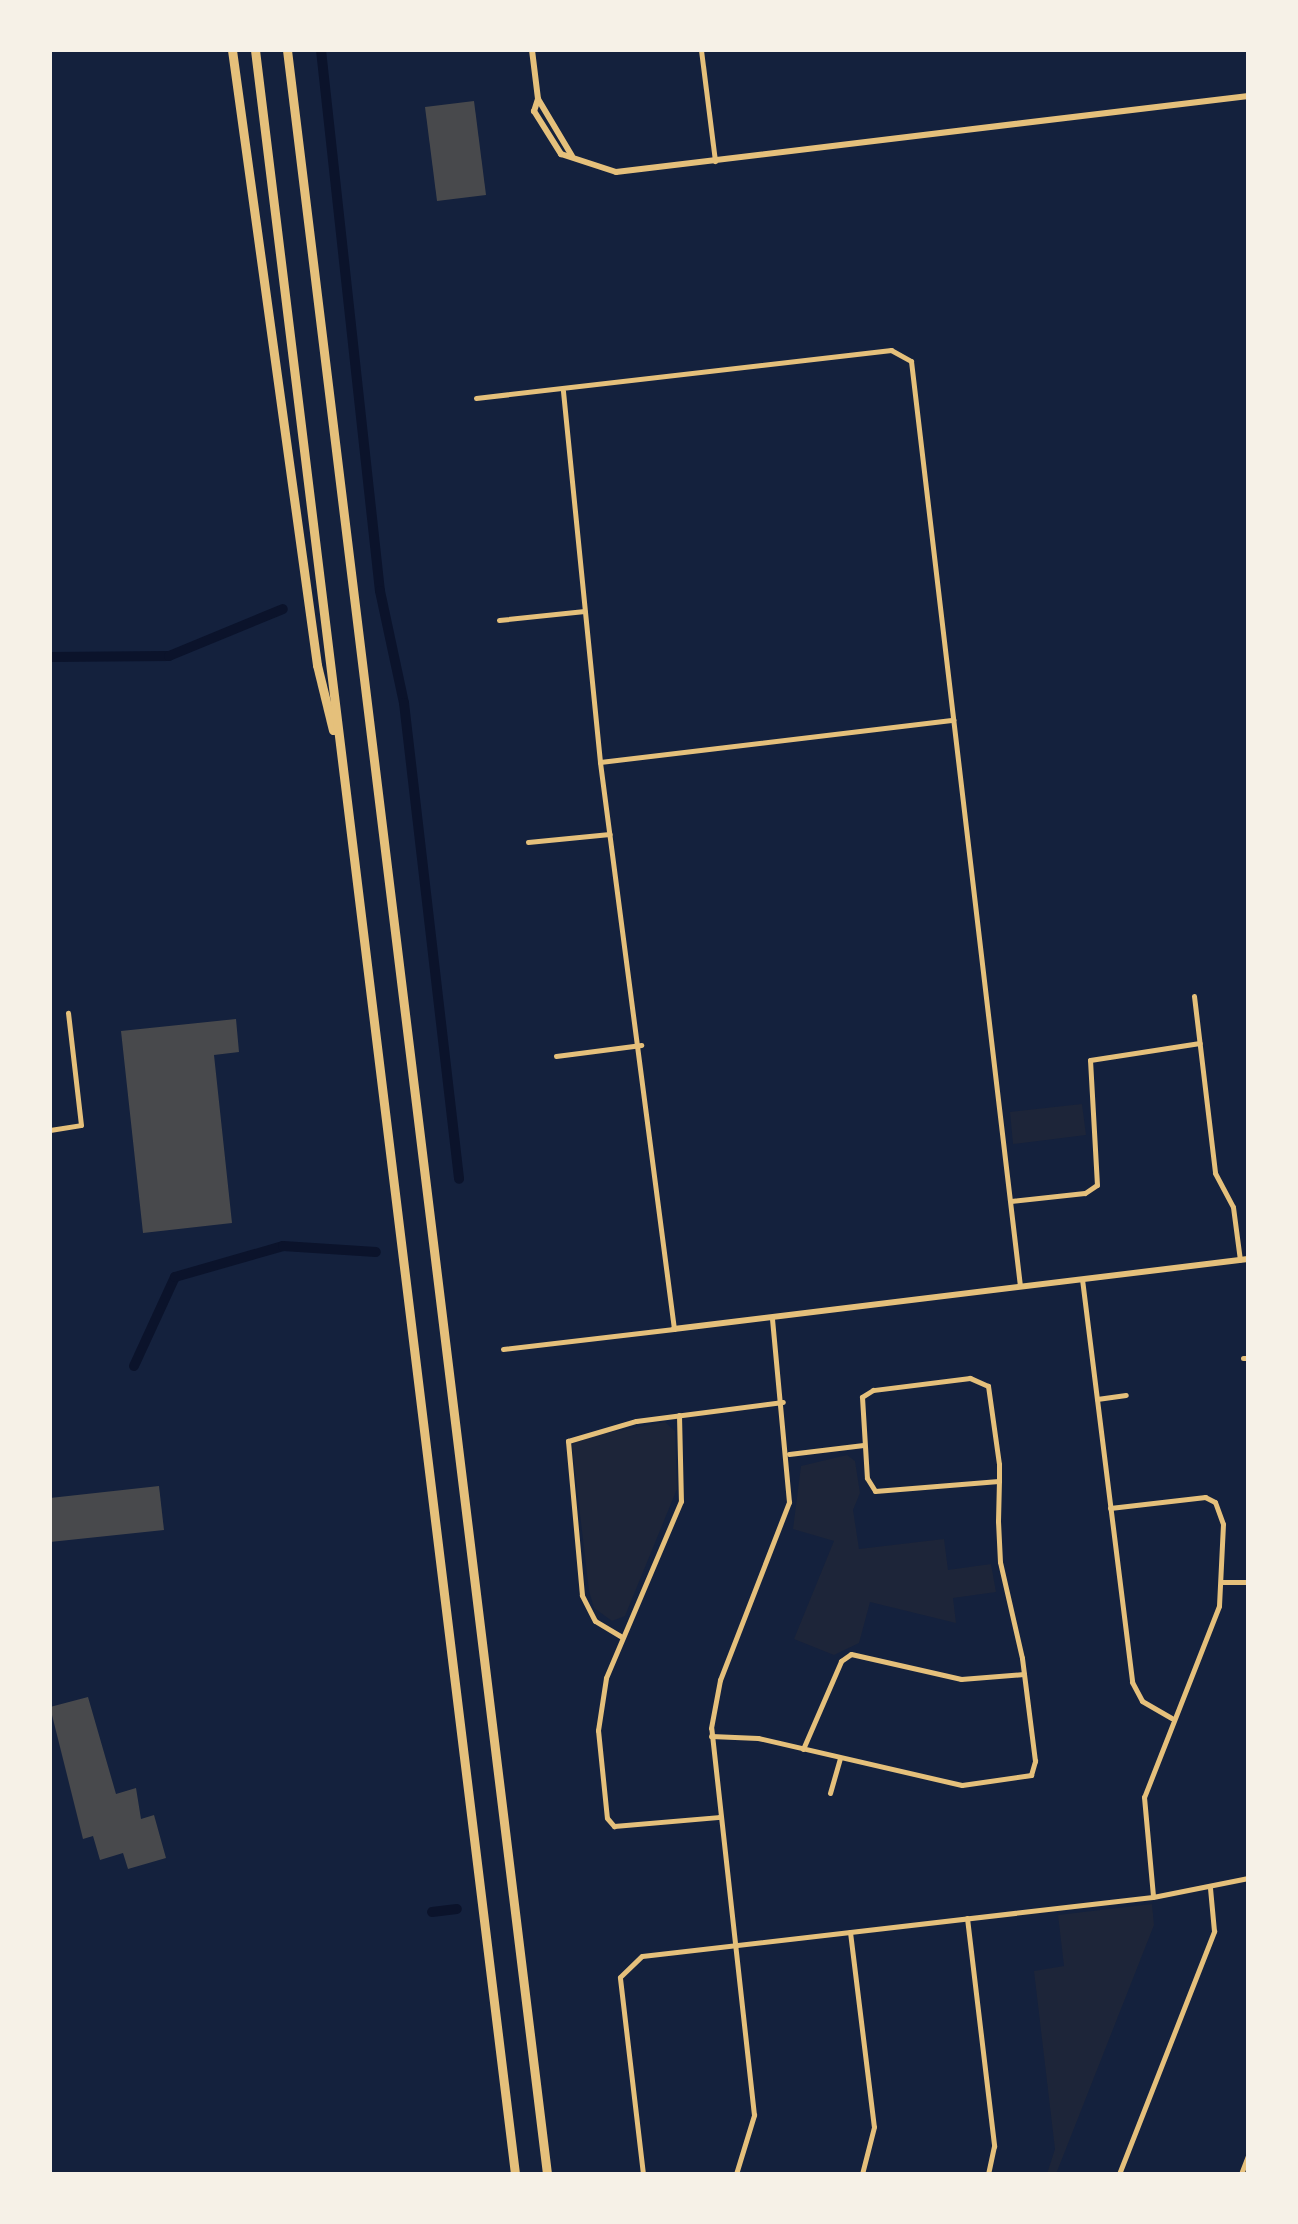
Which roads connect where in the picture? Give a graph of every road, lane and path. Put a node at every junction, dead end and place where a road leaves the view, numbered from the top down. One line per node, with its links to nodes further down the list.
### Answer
1 (232, 50): 16 (highway)
2 (254, 50): 16 (highway)
3 (287, 50): 58 (highway)
4 (532, 50): 7 (street)
5 (702, 50): 9 (street)
6 (1248, 96): 9 (street)
7 (538, 99): 8 (street); 8 (street)
8 (572, 156): 9 (street)
9 (715, 161)
10 (563, 390): 11 (street); 12 (street); 14 (street)
11 (476, 398)
12 (584, 611): 13 (street); 15 (street)
13 (499, 620)
14 (954, 720): 15 (street); 25 (street)
15 (600, 762): 17 (street)
16 (343, 772): 57 (highway)
17 (610, 834): 18 (street); 22 (street)
18 (528, 842)
19 (1194, 996): 21 (street)
20 (68, 1014): 24 (street)
21 (1200, 1044): 25 (street); 26 (street)
22 (641, 1045): 23 (street); 30 (street)
23 (556, 1056)
24 (50, 1130)
25 (1010, 1202): 28 (street)
26 (1244, 1260): 27 (street)
27 (1082, 1279): 28 (street); 33 (street)
28 (1020, 1286): 29 (street)
29 (772, 1316): 30 (street); 34 (street)
30 (674, 1328): 31 (street)
31 (502, 1349)
32 (1126, 1396): 33 (street)
33 (1097, 1399): 39 (street)
34 (783, 1402): 35 (street); 37 (street)
35 (679, 1414): 42 (street); 42 (street)
36 (863, 1445): 37 (street); 38 (street); 38 (street)
37 (789, 1454): 45 (street)
38 (999, 1482): 43 (street)
39 (1110, 1508): 40 (street); 44 (street)
40 (1222, 1582): 41 (street); 44 (street)
41 (1248, 1582)
42 (623, 1638): 49 (street)
43 (1024, 1674): 46 (street); 47 (street)
44 (1173, 1718): 52 (street)
45 (711, 1736): 46 (street); 49 (street)
46 (803, 1749): 47 (street)
47 (840, 1758): 48 (street)
48 (830, 1793)
49 (718, 1817): 55 (street)
50 (1248, 1878): 51 (street)
51 (1210, 1888): 52 (street); 63 (street)
52 (1153, 1896): 53 (street)
53 (966, 1918): 54 (street); 62 (street)
54 (850, 1932): 55 (street); 61 (street)
55 (733, 1946): 59 (street); 60 (street)
56 (1248, 2156): 64 (street)
57 (515, 2174)
58 (547, 2174)
59 (643, 2174)
60 (736, 2174)
61 (862, 2174)
62 (988, 2174)
63 (1120, 2174)
64 (1241, 2174)

